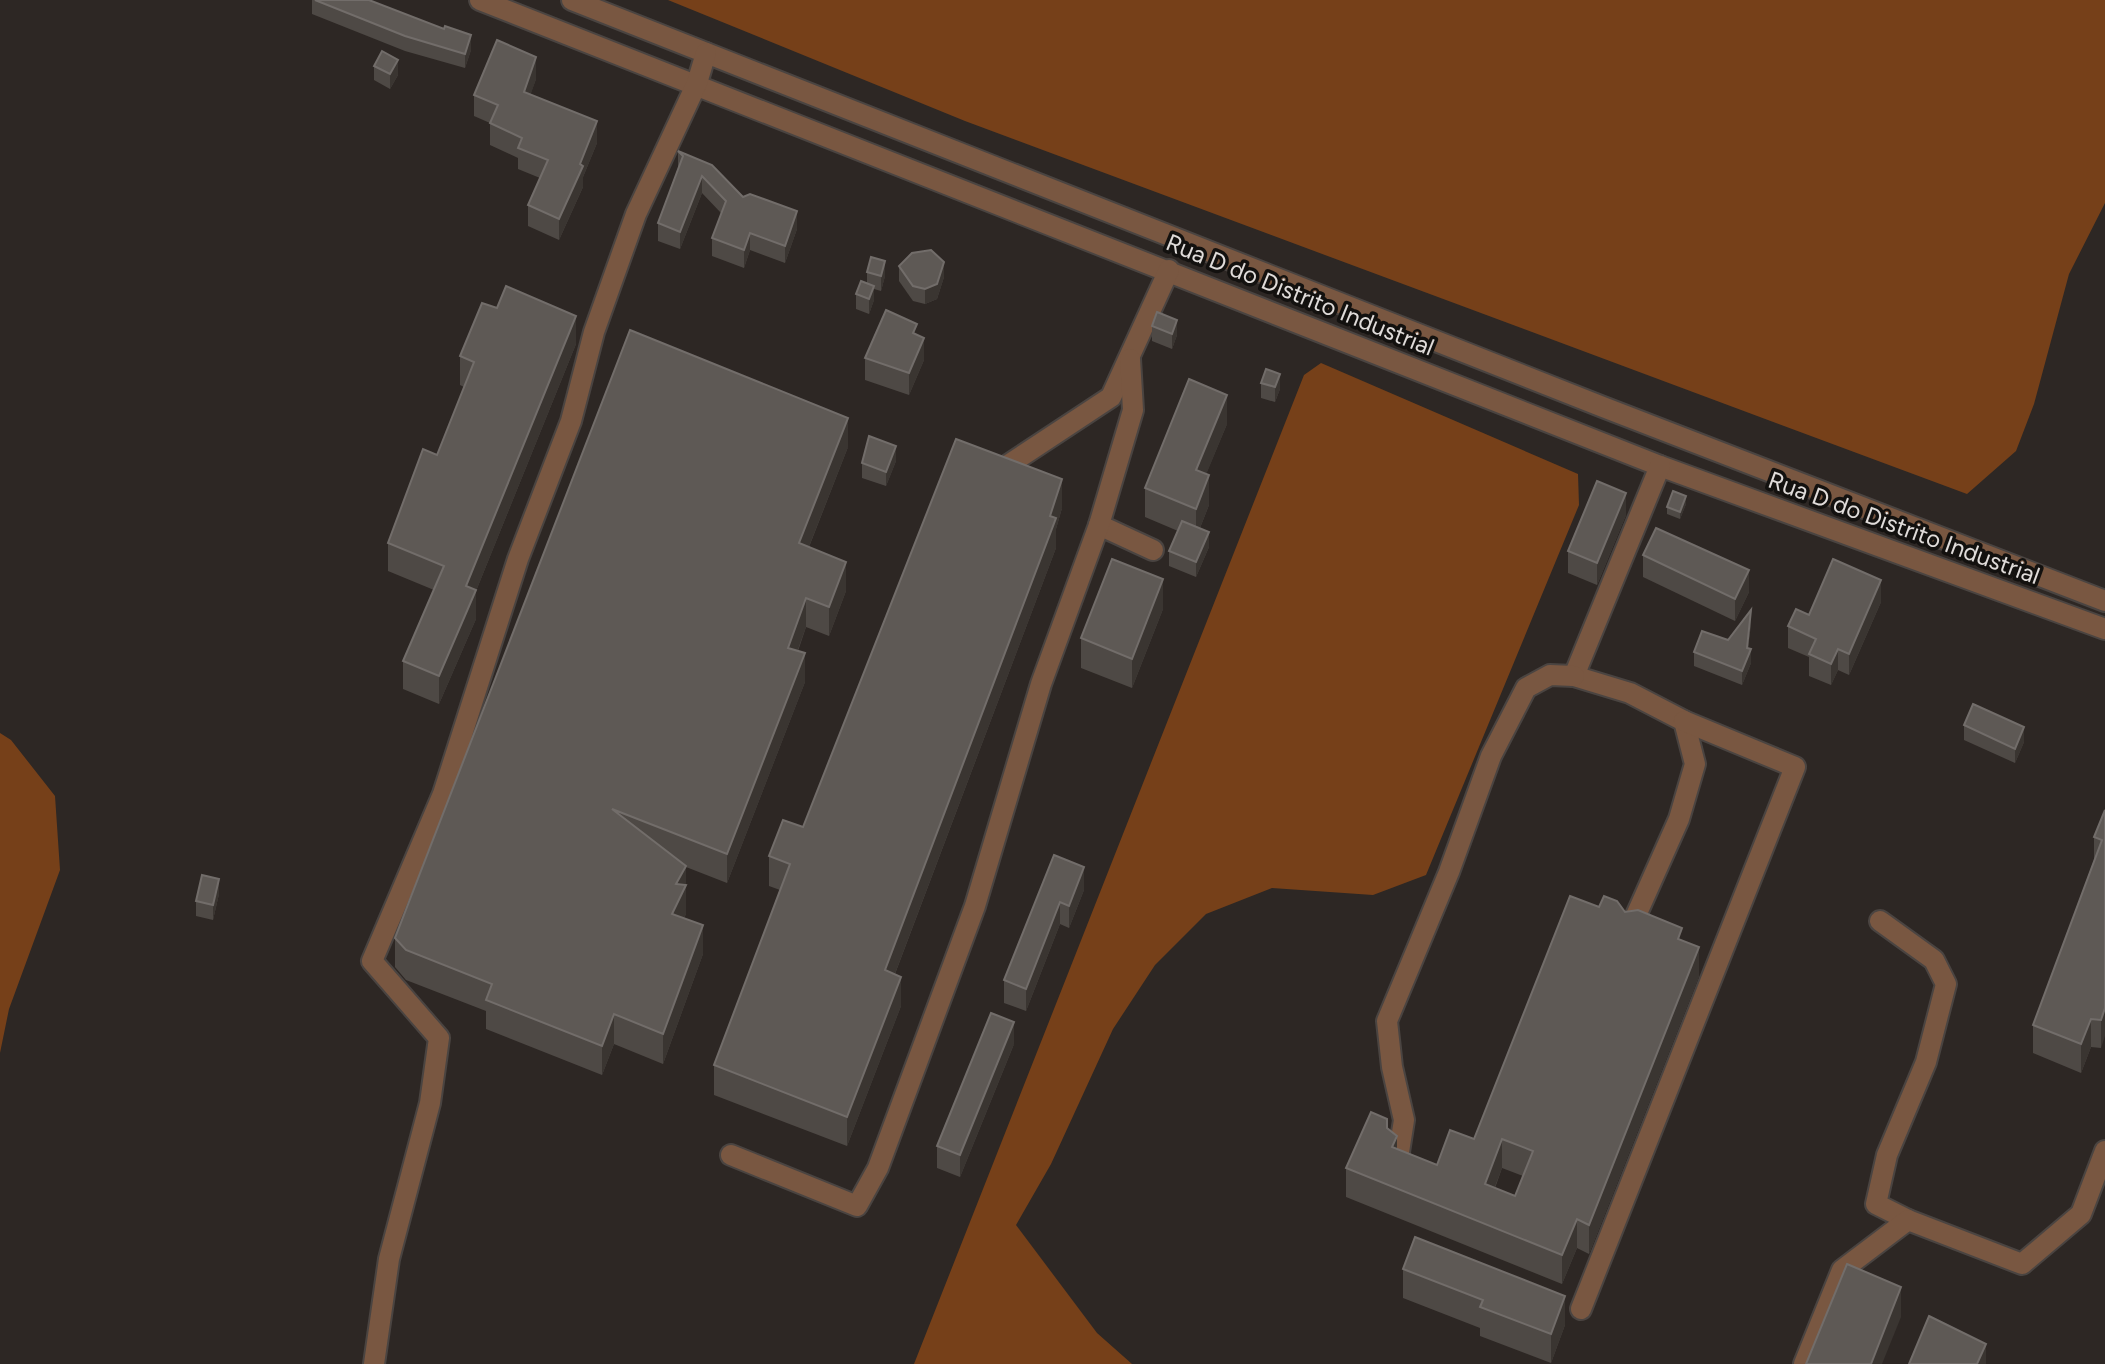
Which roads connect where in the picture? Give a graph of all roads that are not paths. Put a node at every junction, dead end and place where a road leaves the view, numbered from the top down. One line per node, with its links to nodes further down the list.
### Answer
1 (480, 0): 4 (street, Rua D do Distrito Industrial)
2 (572, 0): 3 (street, Rua D do Distrito Industrial)
3 (706, 53): 4 (street); 13 (street, Rua D do Distrito Industrial)
4 (697, 83): 5 (street, Rua D do Distrito Industrial); 24 (street)
5 (1169, 270): 6 (street); 7 (street, Rua D do Distrito Industrial)
6 (1130, 359): 8 (street); 9 (street)
7 (1660, 466): 11 (street); 14 (street, Rua D do Distrito Industrial)
8 (1005, 467)
9 (1099, 525): 12 (street); 21 (street)
10 (1657, 536): 11 (street)
11 (1631, 537): 15 (street)
12 (1153, 550)
13 (2105, 601)
14 (2105, 629)
15 (1574, 676): 16 (street); 20 (street)
16 (1684, 721): 18 (street); 23 (street)
17 (1880, 921): 22 (street)
18 (1630, 929)
19 (2105, 1151): 22 (street)
20 (1399, 1152)
21 (731, 1155)
22 (1908, 1220): 25 (street)
23 (1581, 1309)
24 (374, 1364)
25 (1804, 1364)

